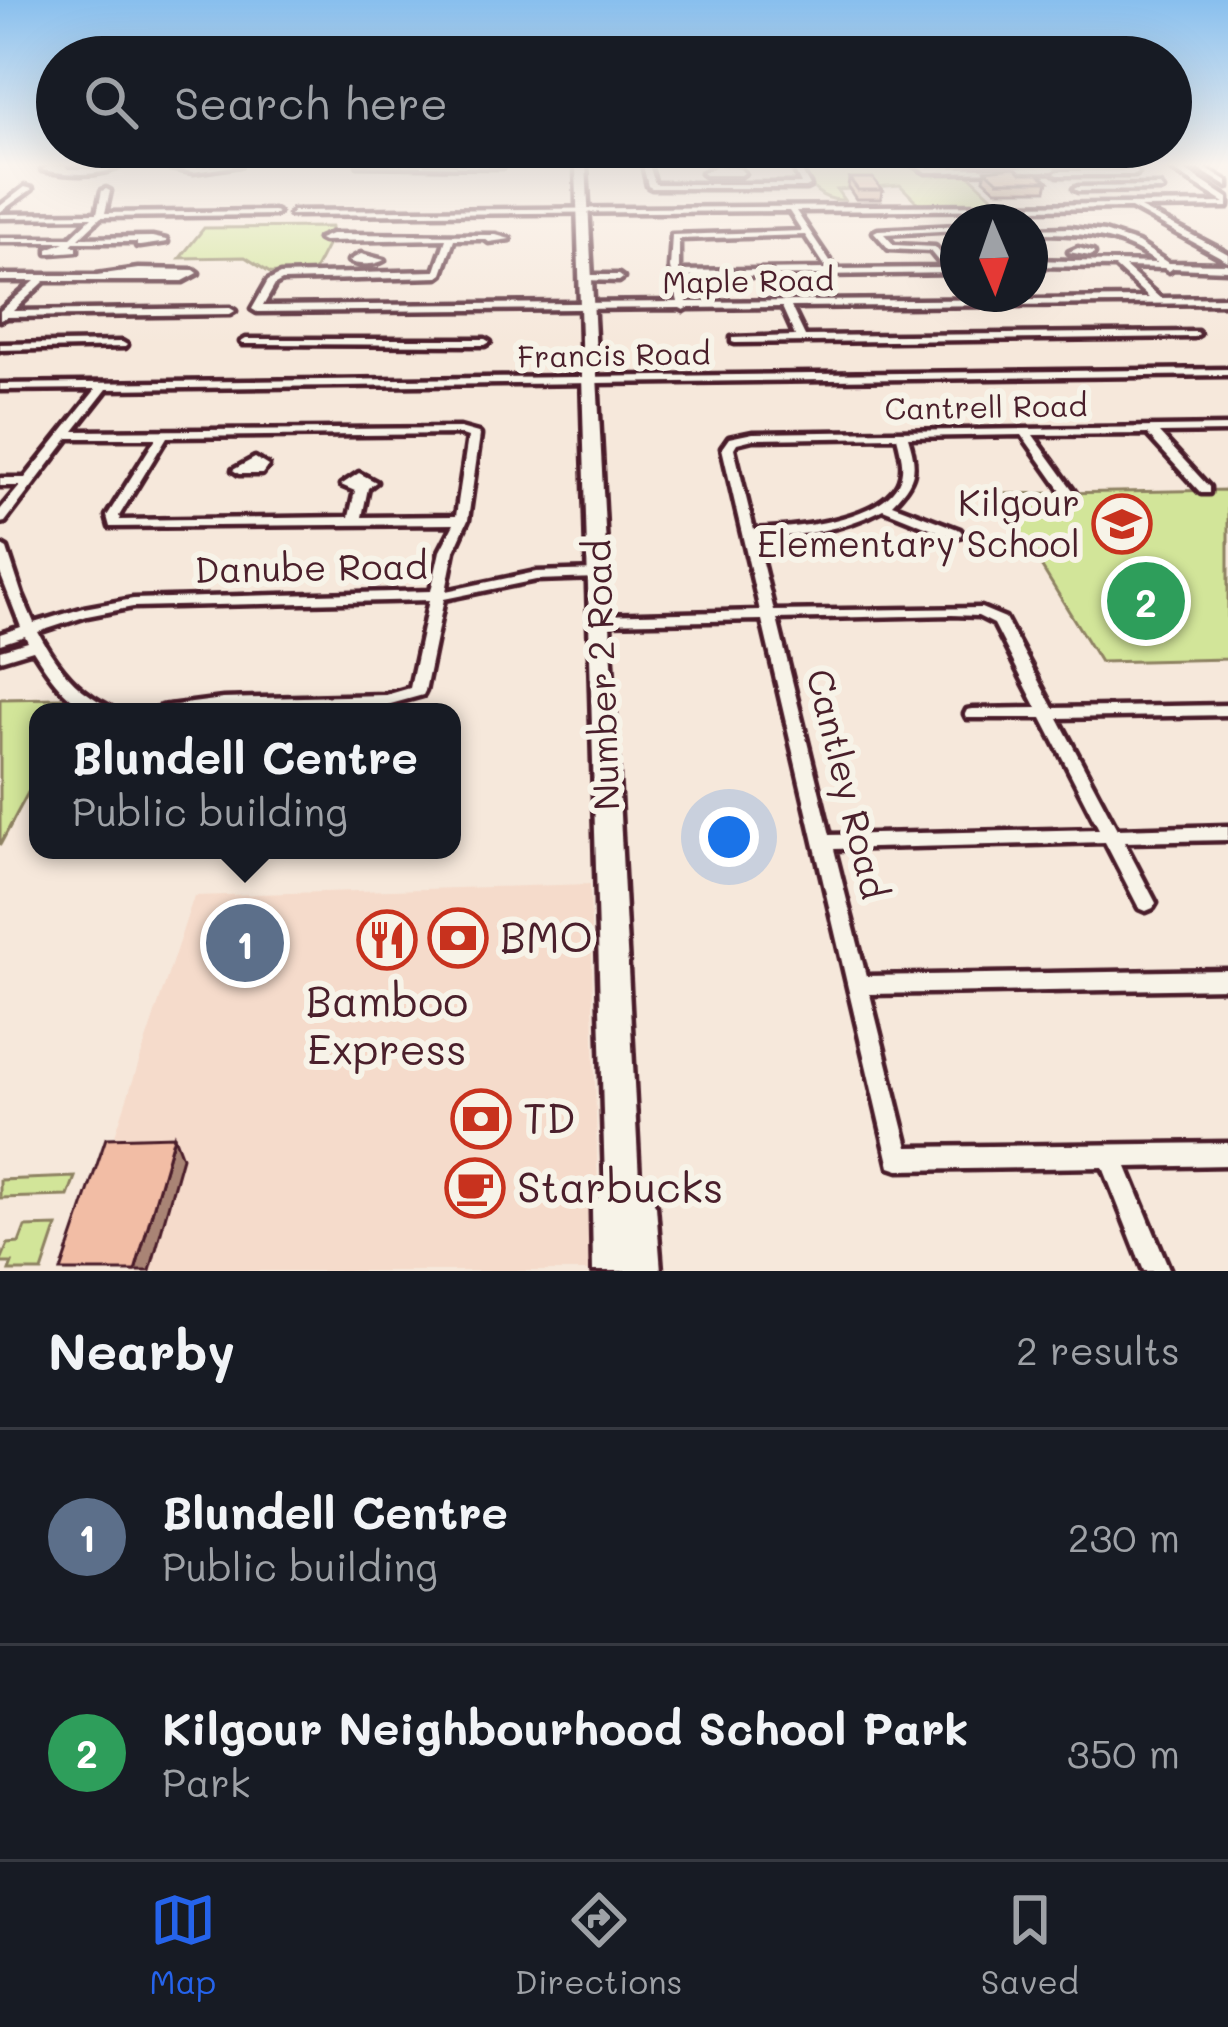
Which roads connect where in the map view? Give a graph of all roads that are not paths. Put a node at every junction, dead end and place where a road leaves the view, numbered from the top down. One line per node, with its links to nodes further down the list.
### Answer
1 (89, 224): 15 (street)
2 (406, 224): 10 (street)
3 (585, 224): 31 (main road, Number 2 Road)
4 (801, 224): 8 (street)
5 (1164, 224): 19 (street)
6 (940, 229): 16 (street)
7 (1048, 232): 22 (street)
8 (807, 233): 24 (street); 26 (street)
9 (340, 236): 10 (street)
10 (402, 236): 12 (street)
11 (492, 237): 12 (street)
12 (450, 238): 27 (street)
13 (0, 239): 15 (street)
14 (147, 240): 15 (street)
15 (69, 243)
16 (940, 257)
17 (751, 258): 25 (street)
18 (356, 262): 27 (street)
19 (1228, 263): 22 (street)
20 (1118, 266): 21 (street); 22 (street); 34 (street)
21 (1048, 268)
22 (1169, 268)
23 (940, 270): 24 (street)
24 (832, 272): 25 (street)
25 (755, 273): 26 (street)
26 (676, 274): 37 (street)
27 (346, 276): 40 (street, Maple Road)
28 (0, 278): 29 (street)
29 (43, 278): 30 (street); 41 (street)
30 (97, 278): 30 (street)
31 (587, 278): 32 (street); 38 (main road, Number 2 Road)
32 (619, 278)
33 (1228, 300): 34 (street, Maple Road)
34 (1158, 301): 35 (street, Maple Road)
35 (1083, 302): 36 (street, Maple Road); 43 (street)
36 (786, 305): 37 (street, Maple Road); 44 (street)
37 (684, 307): 38 (street, Maple Road)
38 (588, 308): 40 (street, Maple Road); 52 (main road, Number 2 Road)
39 (230, 311): 41 (street)
40 (316, 311): 45 (street)
41 (2, 315)
42 (1194, 334): 43 (street)
43 (1112, 335): 44 (street)
44 (801, 339): 46 (street)
45 (302, 340): 47 (street); 48 (street)
46 (735, 340)
47 (246, 342)
48 (485, 342)
49 (122, 345): 50 (street)
50 (0, 347)
51 (1222, 372): 52 (street, Francis Road); 53 (street)
52 (591, 380): 54 (street, Francis Road); 77 (main road, Number 2 Road)
53 (1228, 383)
54 (104, 386): 55 (street, Francis Road); 61 (street)
55 (0, 387)
56 (1228, 429): 57 (street, Cantrell Road)
57 (1150, 430): 58 (street, Cantrell Road); 68 (street)
58 (1025, 431): 60 (street, Cantrell Road); 69 (street)
59 (257, 434): 62 (street); 64 (street); 72 (street)
60 (901, 434): 63 (street, Cantrell Road); 70 (street)
61 (67, 435): 62 (street); 66 (street)
62 (163, 435): 73 (street)
63 (744, 436): 75 (street, Cantley Road)
64 (248, 463)
65 (0, 482): 66 (street)
66 (29, 482): 71 (street)
67 (362, 487): 73 (street)
68 (1205, 490)
69 (1069, 493)
70 (884, 505): 74 (street); 75 (street)
71 (0, 519)
72 (462, 520): 73 (street); 78 (street)
73 (356, 522)
74 (955, 533)
75 (750, 534): 79 (street, Cantley Road)
76 (0, 549): 81 (street)
77 (598, 574): 78 (street, Danube Road); 80 (main road, Number 2 Road)
78 (436, 596): 81 (street, Danube Road); 85 (street)
79 (769, 615): 80 (street); 88 (street); 91 (street, Cantley Road)
80 (600, 619): 97 (main road, Number 2 Road)
81 (31, 637): 82 (street); 83 (street); 84 (street)
82 (0, 639)
83 (0, 656)
84 (92, 703)
85 (264, 703)
86 (1228, 710): 88 (street)
87 (973, 714): 88 (street)
88 (1048, 714): 90 (street)
89 (1228, 833): 90 (street)
90 (1111, 835): 91 (street); 92 (street)
91 (825, 842): 94 (street, Cantley Road)
92 (1146, 903)
93 (1228, 979): 94 (street)
94 (857, 985): 96 (street, Cantley Road)
95 (1228, 1154): 96 (street)
96 (1111, 1158): 100 (street)
97 (622, 1185): 98 (main road, Number 2 Road); 99 (main road, Number 2 Road)
98 (611, 1271)
99 (644, 1271)
100 (1157, 1271)

